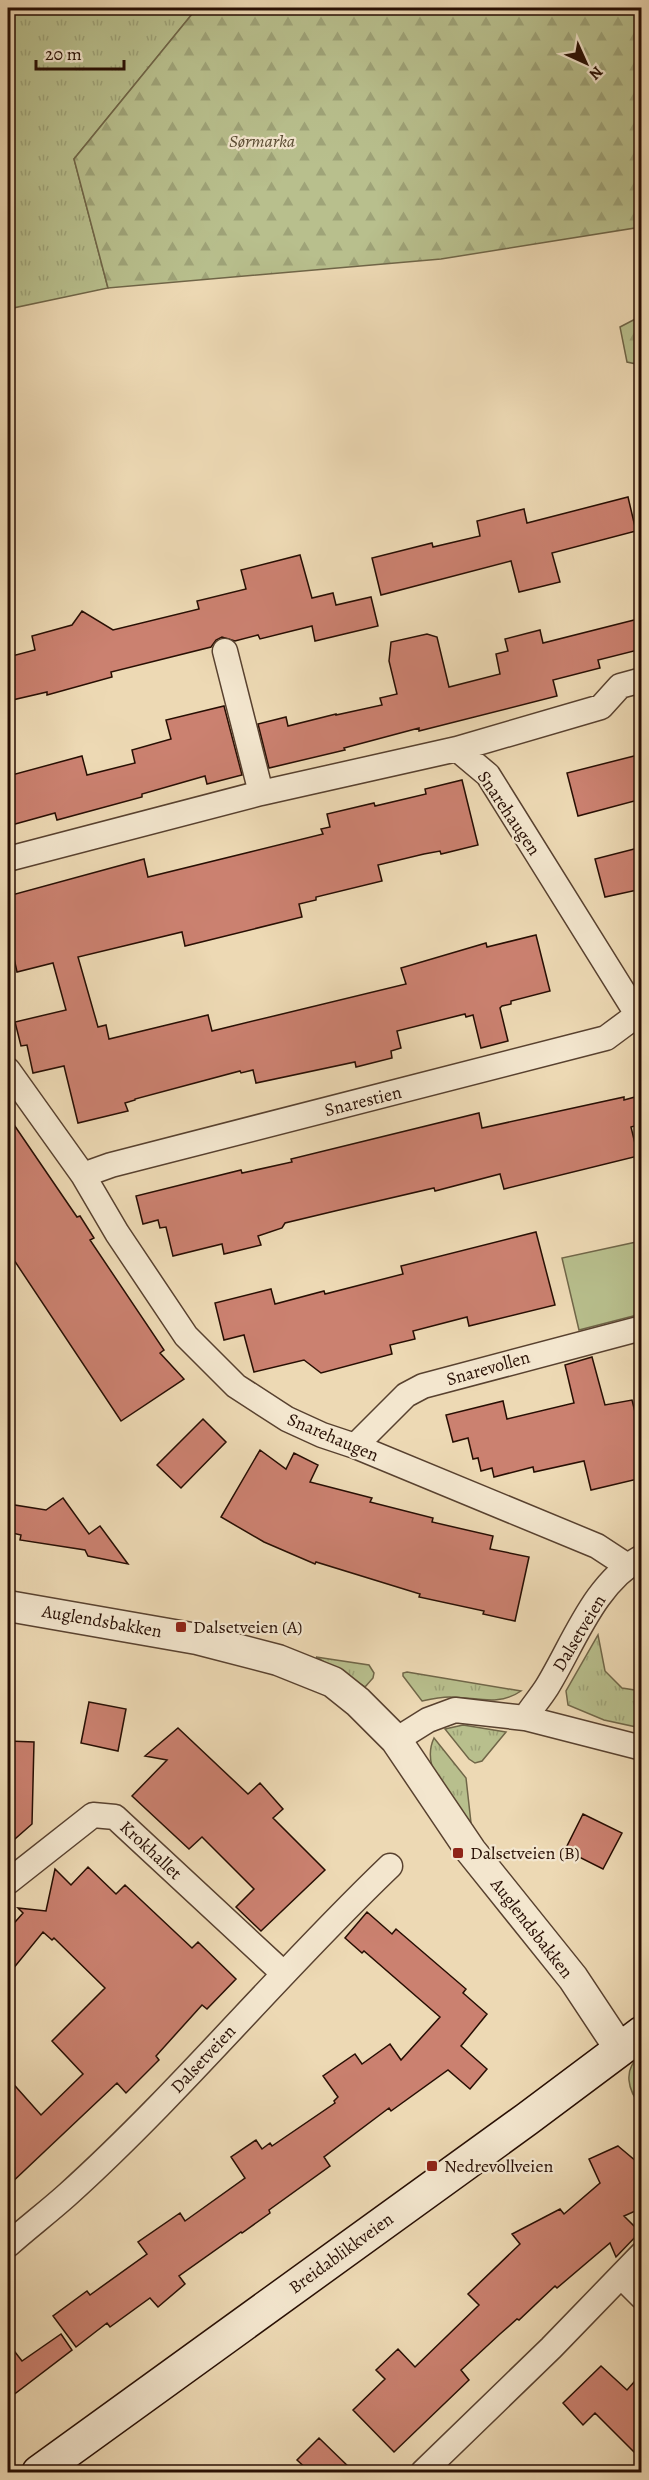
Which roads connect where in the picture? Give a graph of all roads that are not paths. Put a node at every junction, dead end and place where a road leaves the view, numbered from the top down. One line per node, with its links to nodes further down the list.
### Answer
1 (225, 651): 4 (street)
2 (642, 680): 3 (street)
3 (458, 749): 4 (street); 6 (street, Snarehaugen)
4 (261, 793): 5 (street)
5 (8, 859)
6 (639, 1019): 8 (street, Snarestien)
7 (8, 1070): 8 (street, Snarehaugen)
8 (83, 1175): 10 (street, Snarehaugen)
9 (642, 1328): 10 (street, Snarevollen)
10 (355, 1446): 11 (street, Snarehaugen)
11 (634, 1561): 13 (street, Dalsetveien)
12 (8, 1606): 14 (street, Auglendsbakken)
13 (525, 1718): 14 (street); 15 (street)
14 (396, 1740): 19 (street, Auglendsbakken)
15 (642, 1748)
16 (390, 1866): 18 (street, Dalsetveien)
17 (8, 1882): 18 (street, Krokhallet)
18 (283, 1973): 20 (street, Dalsetveien)
19 (631, 2041): 24 (main road, Breidablikkveien)
20 (8, 2245)
21 (642, 2254): 22 (street)
22 (621, 2276): 23 (street); 25 (street)
23 (642, 2297)
24 (39, 2472)
25 (423, 2472)

